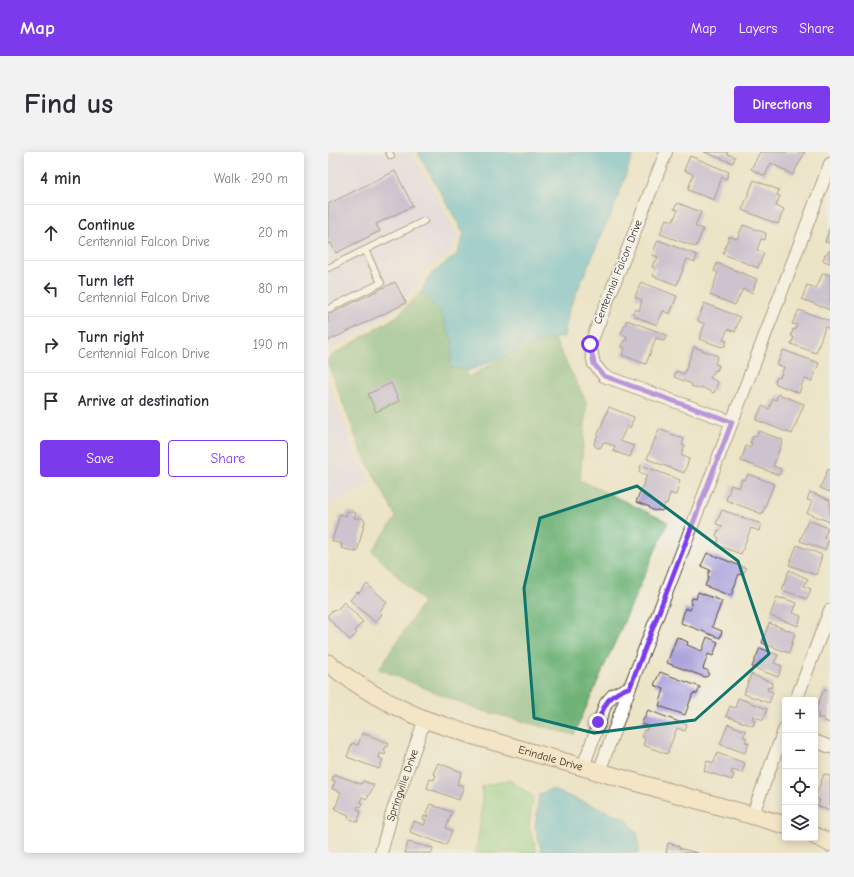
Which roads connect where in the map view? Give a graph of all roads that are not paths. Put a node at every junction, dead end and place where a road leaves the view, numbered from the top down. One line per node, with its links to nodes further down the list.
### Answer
1 (666, 152): 7 (street, Centennial Falcon Drive)
2 (830, 164): 7 (street)
3 (424, 221): 4 (lane)
4 (365, 250): 5 (lane); 6 (lane)
5 (328, 268)
6 (328, 309)
7 (732, 422): 10 (street)
8 (830, 612): 11 (street)
9 (328, 663): 12 (street, Erindale Drive)
10 (630, 687): 13 (street); 14 (street)
11 (797, 697)
12 (425, 719): 18 (street, Erindale Drive); 23 (street, Springville Drive)
13 (598, 722): 14 (street); 18 (street)
14 (615, 728): 18 (street)
15 (783, 733): 19 (street)
16 (818, 742): 17 (street)
17 (830, 747)
18 (591, 769): 19 (street, Erindale Drive)
19 (752, 816): 20 (street, Erindale Drive)
20 (782, 825)
21 (818, 837): 22 (street)
22 (830, 842)
23 (381, 853)

